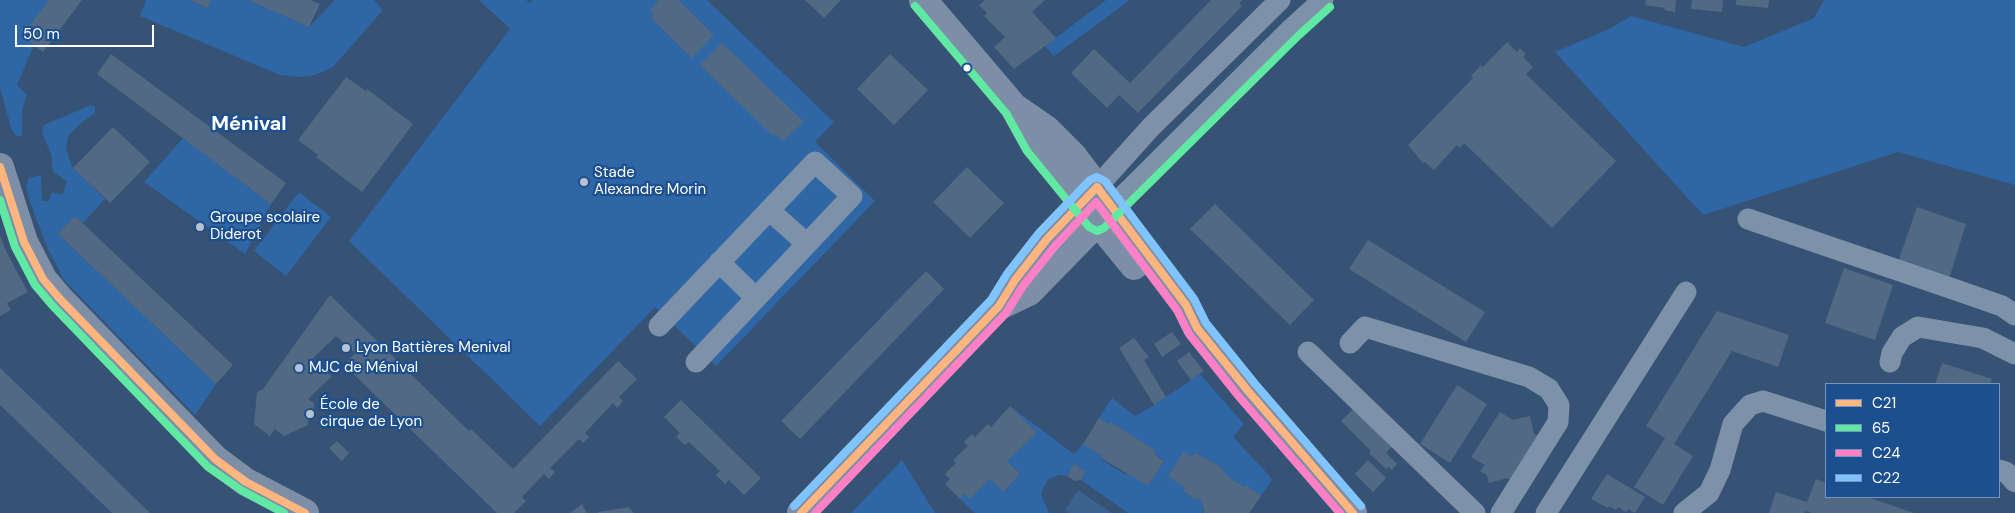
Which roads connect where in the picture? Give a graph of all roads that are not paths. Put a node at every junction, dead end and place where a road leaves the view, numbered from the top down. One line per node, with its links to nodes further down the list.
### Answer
1 (923, 0): 5 (main road)
2 (1280, 0): 5 (street)
3 (1323, 0): 5 (street)
4 (0, 167): 28 (main road)
5 (1097, 204): 10 (main road); 11 (main road); 14 (main road); 17 (main road)
6 (769, 210): 8 (street); 8 (street); 9 (street)
7 (1748, 219): 15 (street)
8 (807, 244): 13 (street)
9 (719, 262): 13 (street); 16 (street)
10 (1130, 262): 11 (main road); 17 (main road)
11 (1045, 276): 14 (main road)
12 (1686, 292): 33 (street)
13 (756, 298): 21 (street)
14 (999, 306): 29 (main road)
15 (2015, 315)
16 (659, 326)
17 (1197, 328): 30 (main road)
18 (1350, 343): 32 (street)
19 (1308, 352): 31 (street)
20 (2015, 354): 22 (street)
21 (696, 362)
22 (1890, 362)
23 (1825, 421): 34 (street)
24 (2015, 459): 25 (street)
25 (2000, 465)
26 (2000, 470): 27 (street)
27 (2015, 482)
28 (305, 513)
29 (801, 513)
30 (1353, 513)
31 (1475, 513)
32 (1501, 513)
33 (1546, 513)
34 (1684, 513)

